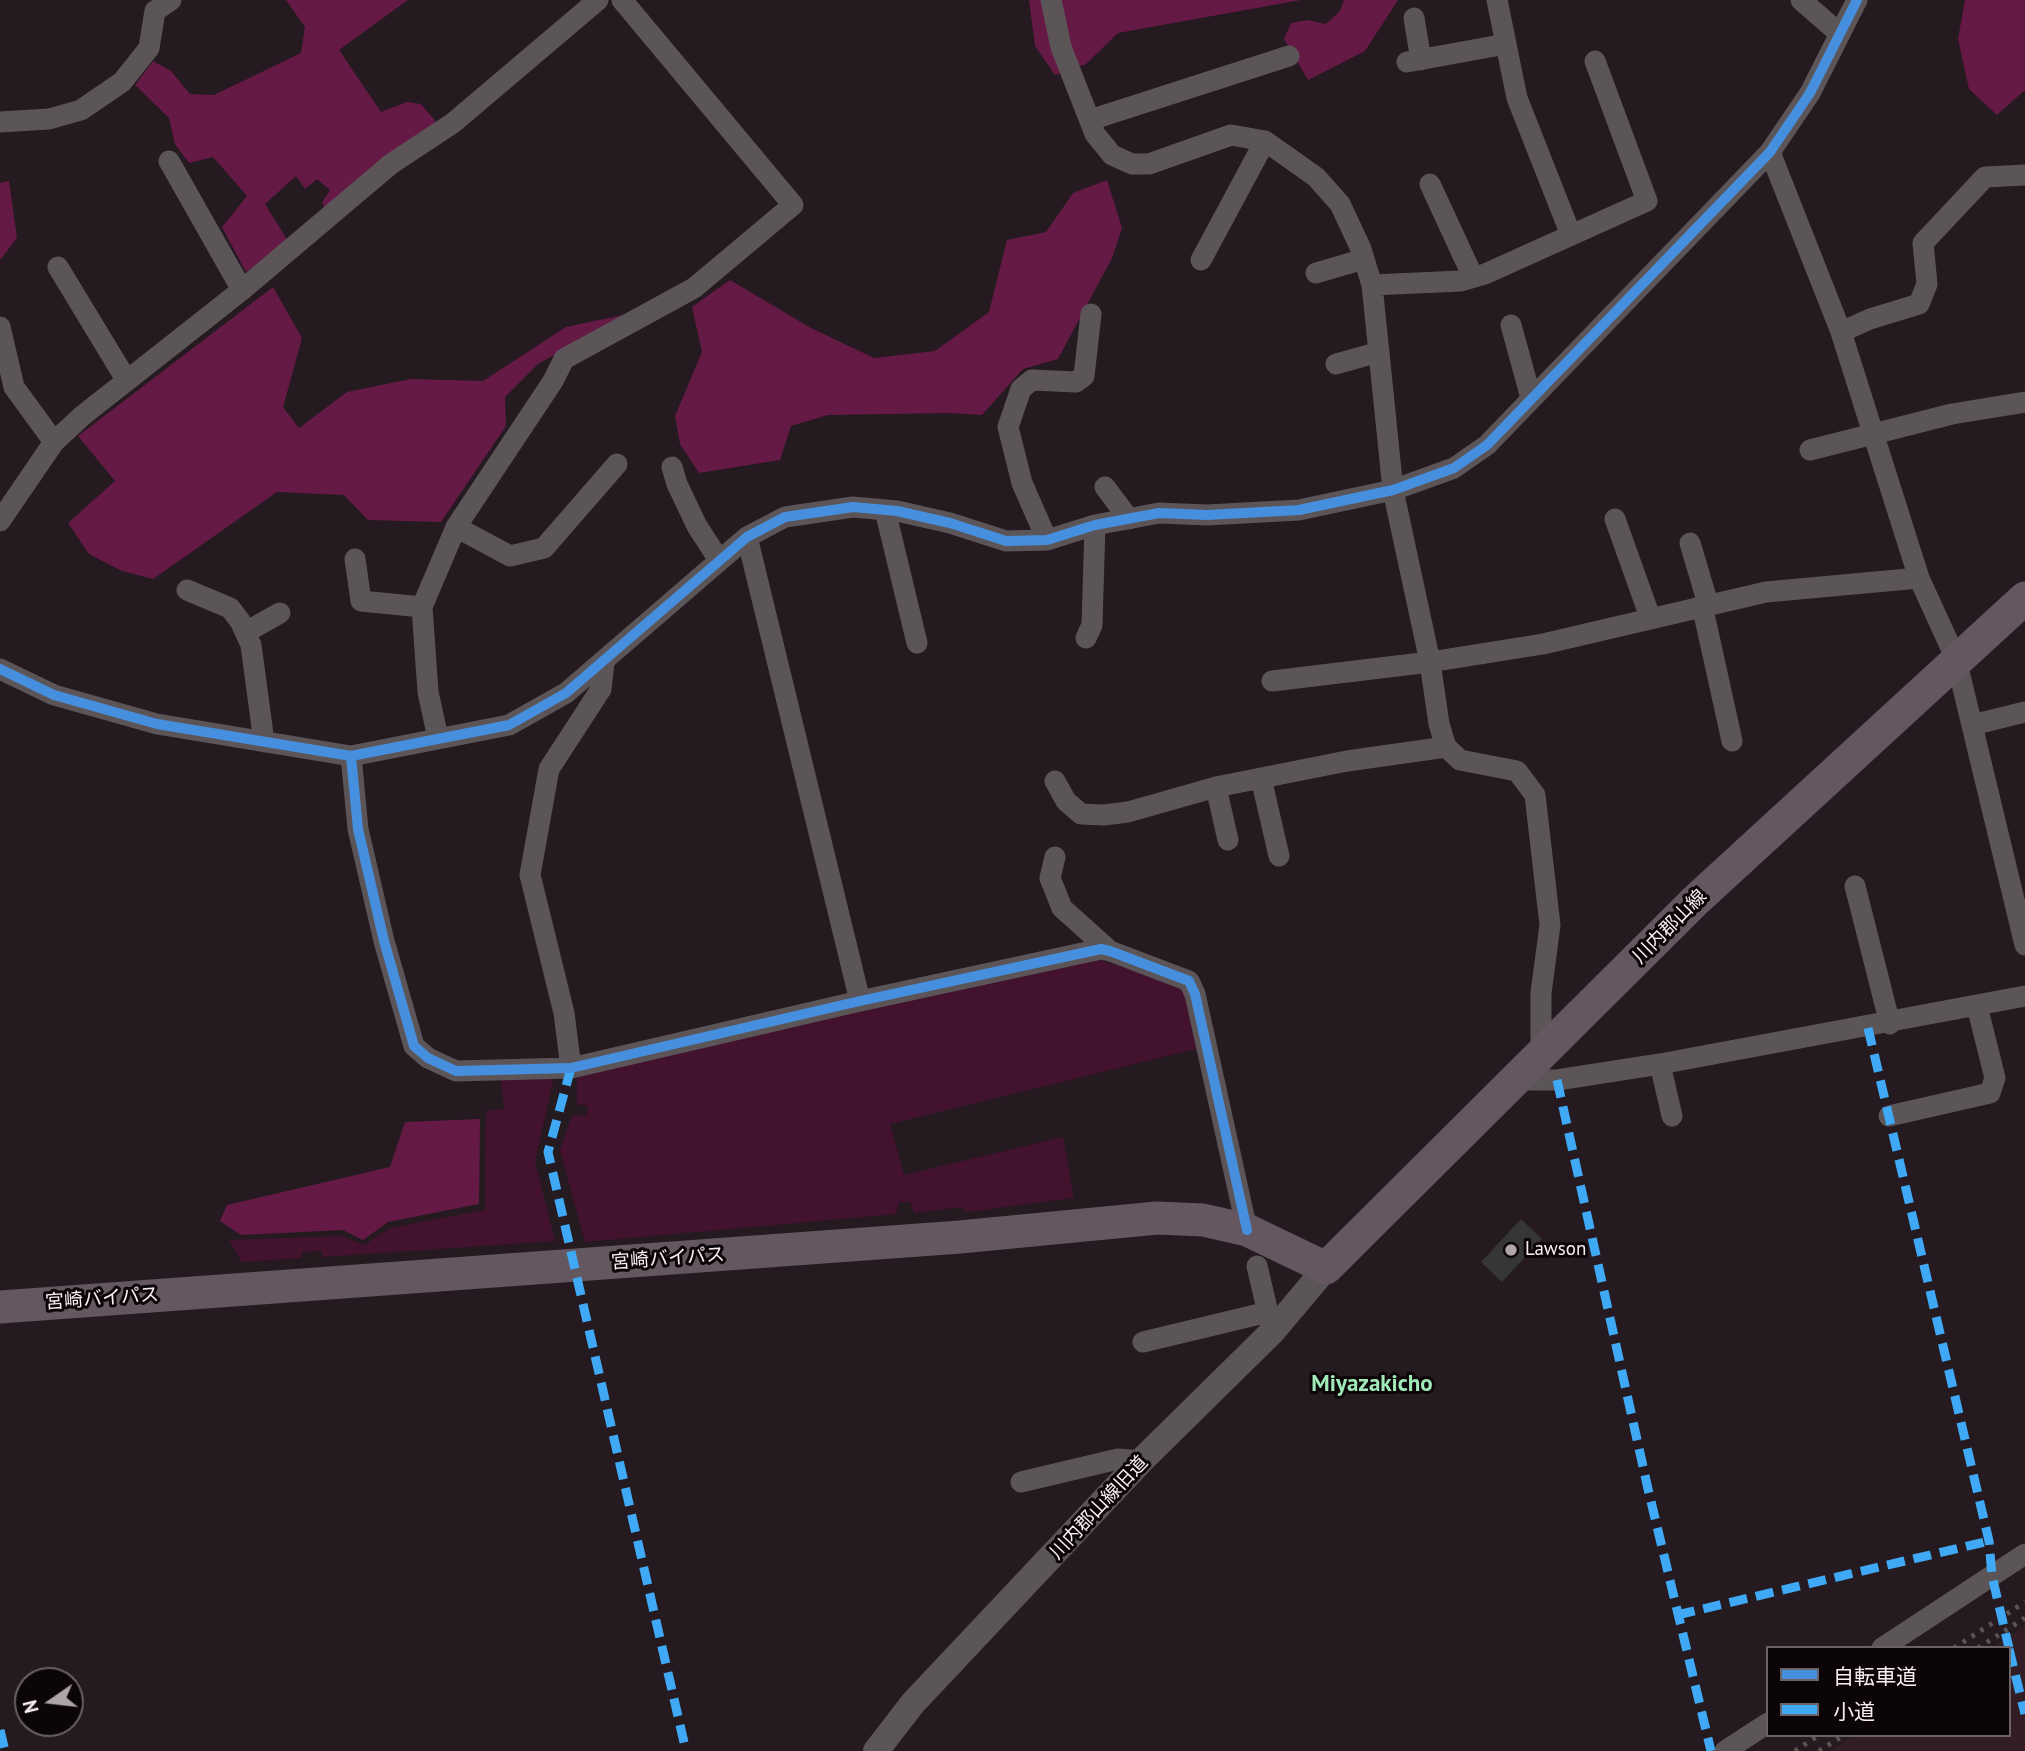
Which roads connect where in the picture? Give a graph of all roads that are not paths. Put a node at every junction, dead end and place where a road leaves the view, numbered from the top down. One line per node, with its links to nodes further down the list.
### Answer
1 (171, 0): 14 (street)
2 (598, 0): 27 (street)
3 (622, 0): 49 (street)
4 (1051, 0): 13 (street)
5 (1497, 0): 10 (street)
6 (1801, 0): 9 (street)
7 (1857, 0): 9 (street)
8 (1414, 18): 10 (street)
9 (1840, 34): 16 (street)
10 (1506, 44): 20 (street)
11 (1289, 56): 13 (street)
12 (1595, 61): 20 (street)
13 (1090, 120): 15 (street)
14 (0, 122)
15 (1265, 141): 21 (street); 22 (street)
16 (1770, 152): 31 (street); 35 (street)
17 (169, 162): 27 (street)
18 (2025, 174): 31 (street)
19 (1430, 184): 25 (street)
20 (1571, 235): 25 (street)
21 (1364, 259): 24 (street); 26 (street)
22 (1202, 260)
23 (58, 267): 34 (street)
24 (1316, 273)
25 (1473, 277): 26 (street)
26 (1372, 285): 32 (street)
27 (242, 290): 34 (street)
28 (1091, 314): 51 (street)
29 (1511, 325): 35 (street)
30 (0, 327): 38 (street)
31 (1841, 332): 37 (street)
32 (1379, 352): 33 (street); 43 (street)
33 (1336, 363)
34 (127, 381): 38 (street)
35 (1531, 398): 43 (street)
36 (2025, 402): 37 (street)
37 (1874, 434): 39 (street); 55 (street)
38 (54, 442): 47 (street)
39 (1810, 450)
40 (617, 464): 49 (street)
41 (673, 467): 54 (street)
42 (1105, 488): 45 (street)
43 (1393, 489): 45 (street); 66 (street)
44 (885, 510): 50 (street); 51 (street); 64 (street)
45 (1129, 519): 48 (street)
46 (1615, 519): 61 (street)
47 (0, 521)
48 (1095, 525): 51 (street); 63 (street)
49 (456, 527): 59 (street)
50 (747, 537): 54 (street); 88 (street)
51 (1047, 540)
52 (1690, 543): 58 (street)
53 (355, 559): 59 (street)
54 (719, 560): 67 (street)
55 (1919, 578): 58 (street); 65 (street)
56 (187, 590): 62 (street)
57 (2025, 598): 65 (main road, 川内郡山線)
58 (1705, 605): 61 (street); 73 (street)
59 (422, 607): 72 (street)
60 (280, 613): 62 (street)
61 (1650, 617): 66 (street)
62 (246, 632): 74 (street)
63 (1086, 638)
64 (916, 643)
65 (1956, 659): 71 (street); 91 (main road, 川内郡山線)
66 (1430, 662): 69 (street); 75 (street)
67 (604, 663): 72 (street); 93 (street)
68 (0, 669): 74 (street)
69 (1272, 681)
70 (2025, 712): 71 (street)
71 (1972, 725): 84 (street)
72 (438, 738): 76 (street)
73 (1732, 741)
74 (264, 742): 76 (street)
75 (1446, 747): 77 (street); 91 (street)
76 (352, 756): 93 (street)
77 (1261, 778): 79 (street); 81 (street)
78 (1055, 781): 79 (street)
79 (1216, 787): 80 (street)
80 (1227, 840)
81 (1279, 856)
82 (1055, 857): 86 (street)
83 (1855, 886): 90 (street)
84 (2020, 901): 85 (street)
85 (2025, 945)
86 (1110, 951): 88 (street); 97 (street)
87 (2025, 996): 89 (street)
88 (860, 1001): 93 (street)
89 (1978, 1006): 90 (street); 96 (street)
90 (1890, 1024): 92 (street)
91 (1542, 1054): 94 (main road, 川内郡山線)
92 (1660, 1064): 94 (street); 95 (street)
93 (571, 1068)
94 (1513, 1080): 99 (main road, 川内郡山線)
95 (1672, 1116)
96 (1889, 1116)
97 (1247, 1230): 99 (main road, 宮崎バイパス); 100 (main road, 宮崎バイパス)
98 (1257, 1266): 101 (street)
99 (1326, 1268): 101 (street, 川内郡山線旧道)
100 (0, 1307)
101 (1270, 1322): 102 (street); 103 (street, 川内郡山線旧道)
102 (1143, 1342)
103 (1141, 1461): 104 (street); 108 (street, 川内郡山線旧道)
104 (1021, 1482)
105 (2025, 1554): 106 (street)
106 (1885, 1646)
107 (1766, 1724): 109 (street)
108 (876, 1751)
109 (1725, 1751)

